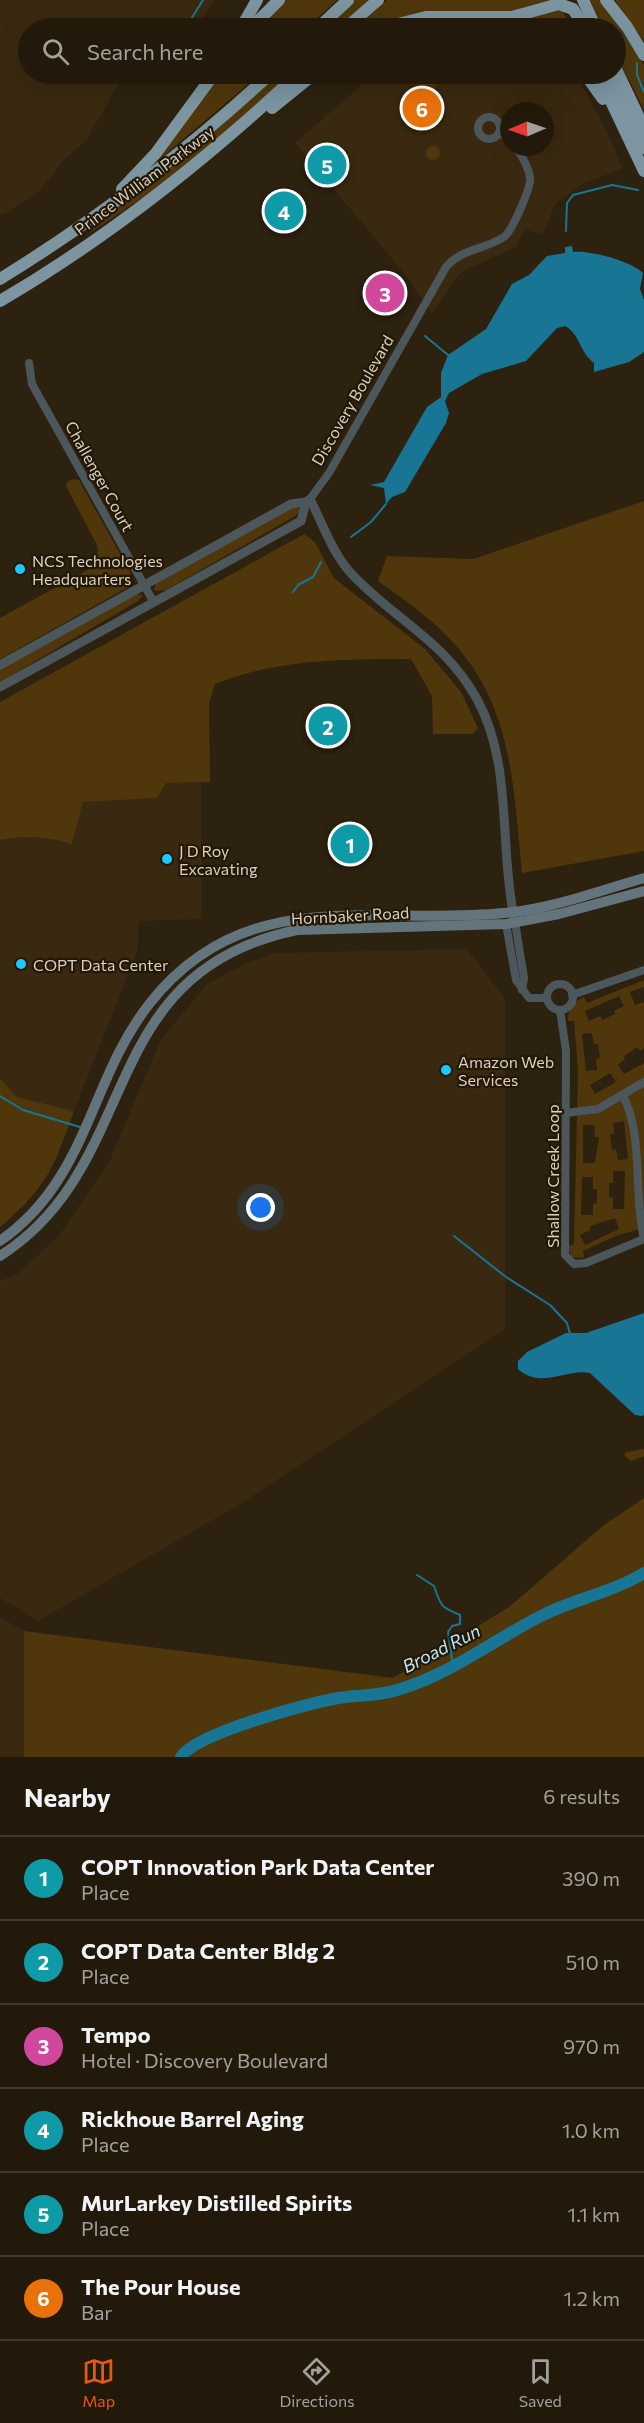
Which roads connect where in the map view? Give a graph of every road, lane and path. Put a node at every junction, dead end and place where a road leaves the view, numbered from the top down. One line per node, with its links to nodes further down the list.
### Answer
1 (257, 0): 8 (highway)
2 (279, 0): 9 (highway)
3 (348, 0): 10 (highway)
4 (378, 0): 11 (highway)
5 (583, 0): 16 (highway)
6 (606, 0): 17 (highway)
7 (565, 2): 13 (highway); 14 (highway); 15 (highway)
8 (247, 18)
9 (261, 18)
10 (329, 18)
11 (357, 18)
12 (422, 18): 13 (highway)
13 (483, 18)
14 (572, 18)
15 (579, 18)
16 (591, 18)
17 (620, 18)
18 (626, 26): 19 (highway)
19 (644, 55)
20 (206, 84): 33 (highway)
21 (259, 84): 33 (highway, Prince William Parkway)
22 (287, 84): 31 (highway, Prince William Parkway)
23 (302, 84): 31 (highway)
24 (592, 84): 29 (highway)
25 (603, 84): 29 (highway)
26 (612, 84): 29 (highway)
27 (622, 84): 28 (highway)
28 (644, 128)
29 (638, 148): 32 (highway)
30 (521, 156): 37 (street, Discovery Boulevard)
31 (192, 167): 35 (highway, Prince William Parkway)
32 (644, 171)
33 (66, 237): 34 (highway, Prince William Parkway)
34 (0, 279)
35 (0, 301)
36 (29, 363): 38 (street, Challenger Court)
37 (308, 501): 38 (street); 39 (street, Discovery Boulevard); 44 (street)
38 (144, 585): 39 (street, Challenger Court); 40 (street)
39 (153, 601): 41 (street, Discovery Boulevard)
40 (0, 665)
41 (0, 687)
42 (644, 878): 44 (main road, Hornbaker Road)
43 (644, 891): 44 (main road, Hornbaker Road)
44 (510, 918): 47 (street); 49 (main road, Hornbaker Road); 50 (main road, Hornbaker Road)
45 (644, 970): 46 (street)
46 (572, 995): 47 (street); 48 (street)
47 (547, 998): 48 (street)
48 (560, 1010): 53 (street, Shallow Creek Loop)
49 (112, 1071): 50 (main road); 55 (main road, Hornbaker Road)
50 (124, 1077): 56 (main road, Hornbaker Road)
51 (644, 1082): 52 (street)
52 (623, 1096): 53 (street); 54 (street)
53 (566, 1113): 54 (street, Shallow Creek Loop)
54 (644, 1239)
55 (0, 1241)
56 (0, 1256)

